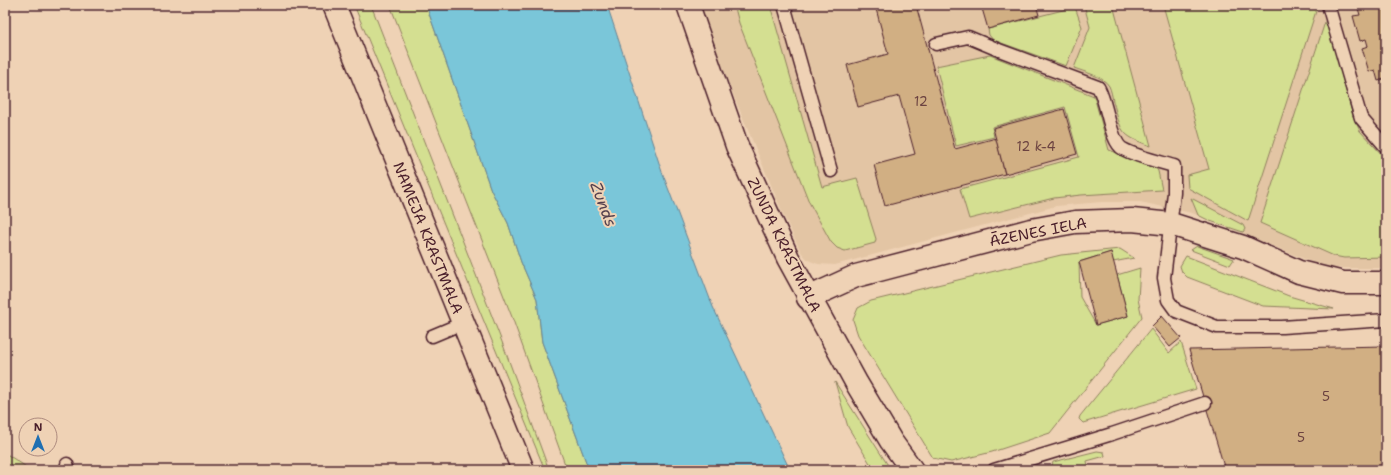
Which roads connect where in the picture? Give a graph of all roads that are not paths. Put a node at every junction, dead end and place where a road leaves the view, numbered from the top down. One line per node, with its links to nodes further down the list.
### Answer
1 (334, 5): 12 (street, NAMEJA KRASTMALA)
2 (784, 5): 7 (lane)
3 (1328, 5): 6 (lane)
4 (692, 6): 10 (street, ZUNDA KRASTMALA)
5 (936, 44): 8 (lane)
6 (1386, 147)
7 (831, 171)
8 (1171, 224): 9 (street, ĀZENES IELA); 10 (street, ĀZENES IELA); 11 (lane)
9 (1386, 283)
10 (808, 298): 16 (street, ZUNDA KRASTMALA)
11 (1386, 320)
12 (463, 323): 13 (lane); 15 (street, NAMEJA KRASTMALA)
13 (432, 336)
14 (1205, 403): 17 (lane)
15 (523, 470)
16 (912, 470)
17 (994, 470)

